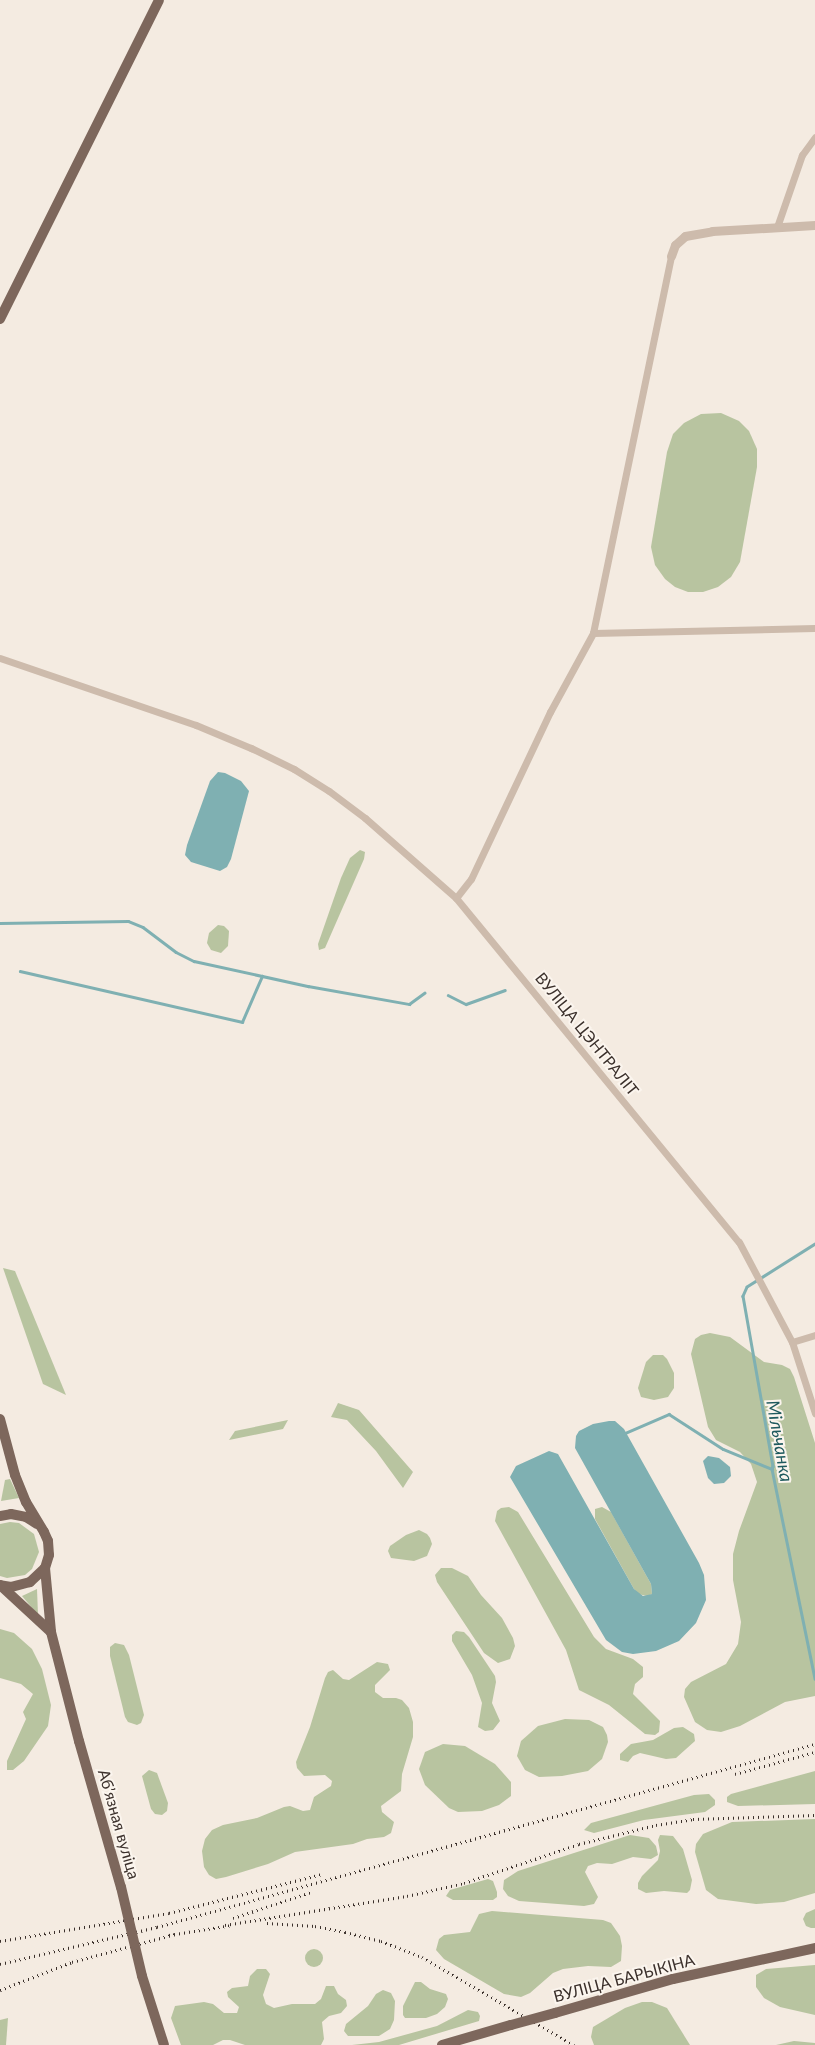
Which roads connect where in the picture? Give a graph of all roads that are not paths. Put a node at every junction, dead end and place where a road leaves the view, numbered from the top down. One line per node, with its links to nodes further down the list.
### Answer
1 (159, 0): 6 (main road)
2 (815, 137): 4 (street)
3 (815, 225): 4 (street)
4 (777, 227): 5 (street)
5 (671, 256): 8 (street)
6 (0, 319)
7 (815, 628): 8 (street)
8 (593, 633): 10 (street)
9 (0, 658): 10 (street, ВУЛІЦА ЦЭНТРАЛІТ)
10 (456, 898): 12 (street, ВУЛІЦА ЦЭНТРАЛІТ)
11 (815, 1335): 12 (street)
12 (792, 1342): 13 (street, ВУЛІЦА ЦЭНТРАЛІТ)
13 (815, 1413)
14 (0, 1419): 16 (main road, Абʼязная вуліца)
15 (0, 1516): 16 (main road)
16 (38, 1525): 17 (main road, Абʼязная вуліца)
17 (44, 1568): 18 (main road); 19 (main road, Абʼязная вуліца)
18 (0, 1585): 19 (main road)
19 (51, 1632): 21 (main road, Абʼязная вуліца, bridge)
20 (815, 1948): 24 (main road, ВУЛІЦА БАРЫКІНА, bridge)
21 (156, 2026): 22 (main road, Абʼязная вуліца); 23 (main road, Абʼязная вуліца)
22 (158, 2045)
23 (164, 2045)
24 (442, 2045)

